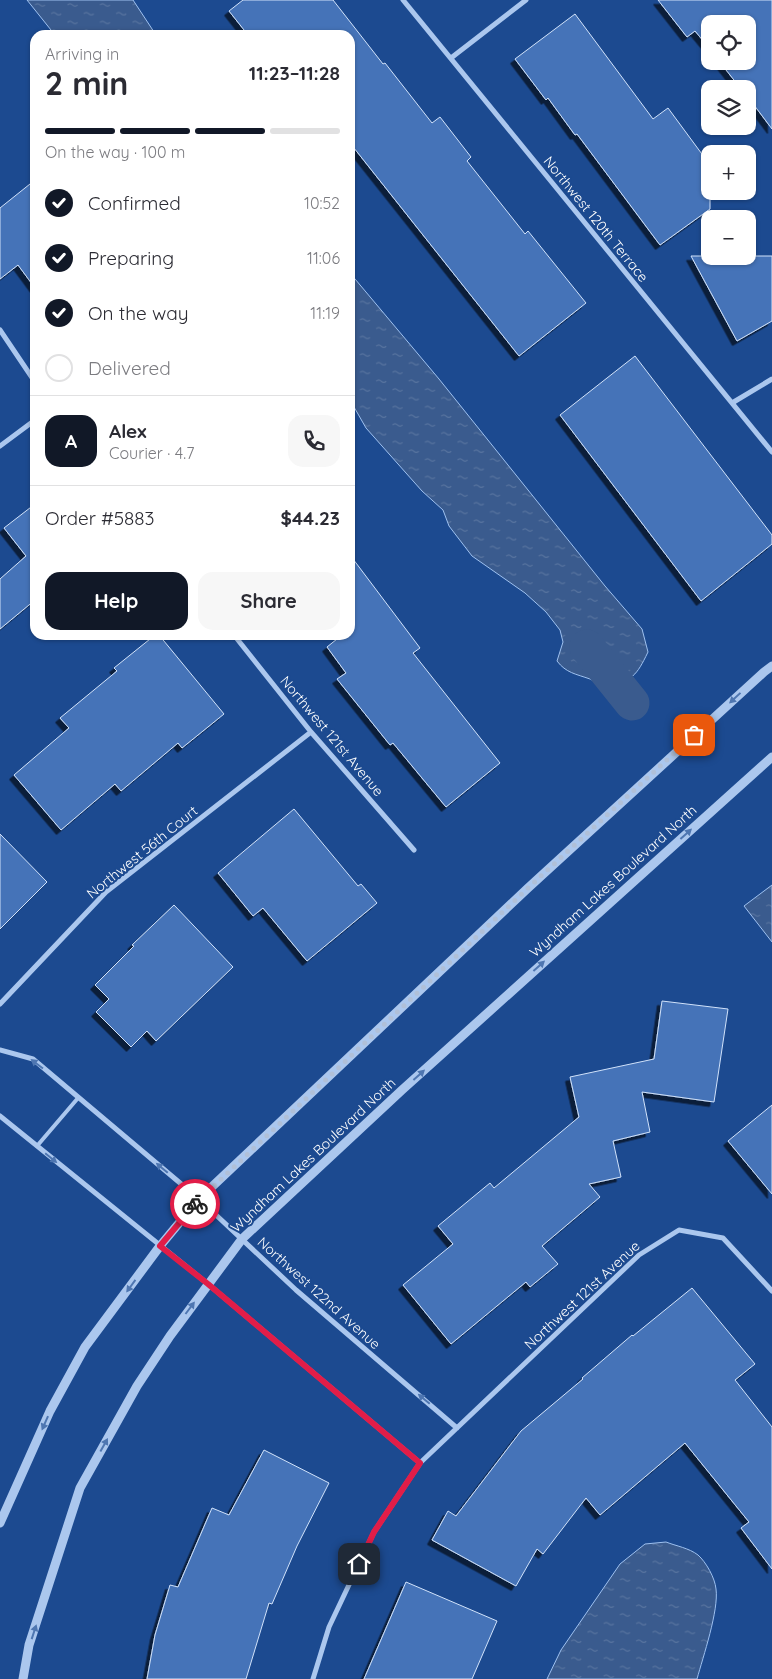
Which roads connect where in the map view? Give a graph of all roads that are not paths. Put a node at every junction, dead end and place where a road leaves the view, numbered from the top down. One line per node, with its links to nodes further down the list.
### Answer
1 (403, 0): 3 (street, Northwest 120th Terrace)
2 (526, 0): 3 (street)
3 (450, 58): 7 (street, Northwest 120th Terrace)
4 (0, 330): 5 (street)
5 (30, 375)
6 (772, 379): 7 (street)
7 (732, 403): 10 (street, Northwest 120th Terrace)
8 (30, 424): 9 (street)
9 (0, 446)
10 (772, 452)
11 (238, 640): 13 (street, Northwest 121st Avenue)
12 (772, 666): 21 (street, one-way to 21)
13 (311, 732): 15 (street, Northwest 121st Avenue); 16 (street, Northwest 56th Court)
14 (772, 757): 22 (street, Wyndham Lakes Boulevard North, one-way to 14)
15 (414, 850)
16 (0, 1004)
17 (0, 1050): 18 (street, Northwest 122nd Avenue, one-way to 17)
18 (78, 1098): 20 (lane); 21 (street, Northwest 122nd Avenue, one-way to 18)
19 (0, 1116): 20 (street)
20 (37, 1146): 23 (street, one-way to 23)
21 (199, 1199): 22 (street, Northwest 122nd Avenue); 23 (street)
22 (242, 1239): 24 (street, Wyndham Lakes Boulevard North); 26 (street, Northwest 122nd Avenue, one-way to 22)
23 (160, 1246): 24 (street); 28 (street, one-way to 28)
24 (208, 1284): 27 (street); 29 (street, Wyndham Lakes Boulevard North, one-way to 24)
25 (772, 1291): 26 (street, Northwest 121st Avenue)
26 (457, 1428): 27 (street, Northwest 121st Avenue)
27 (420, 1463): 30 (street, Northwest 121st Avenue)
28 (0, 1523)
29 (23, 1679)
30 (313, 1679)

